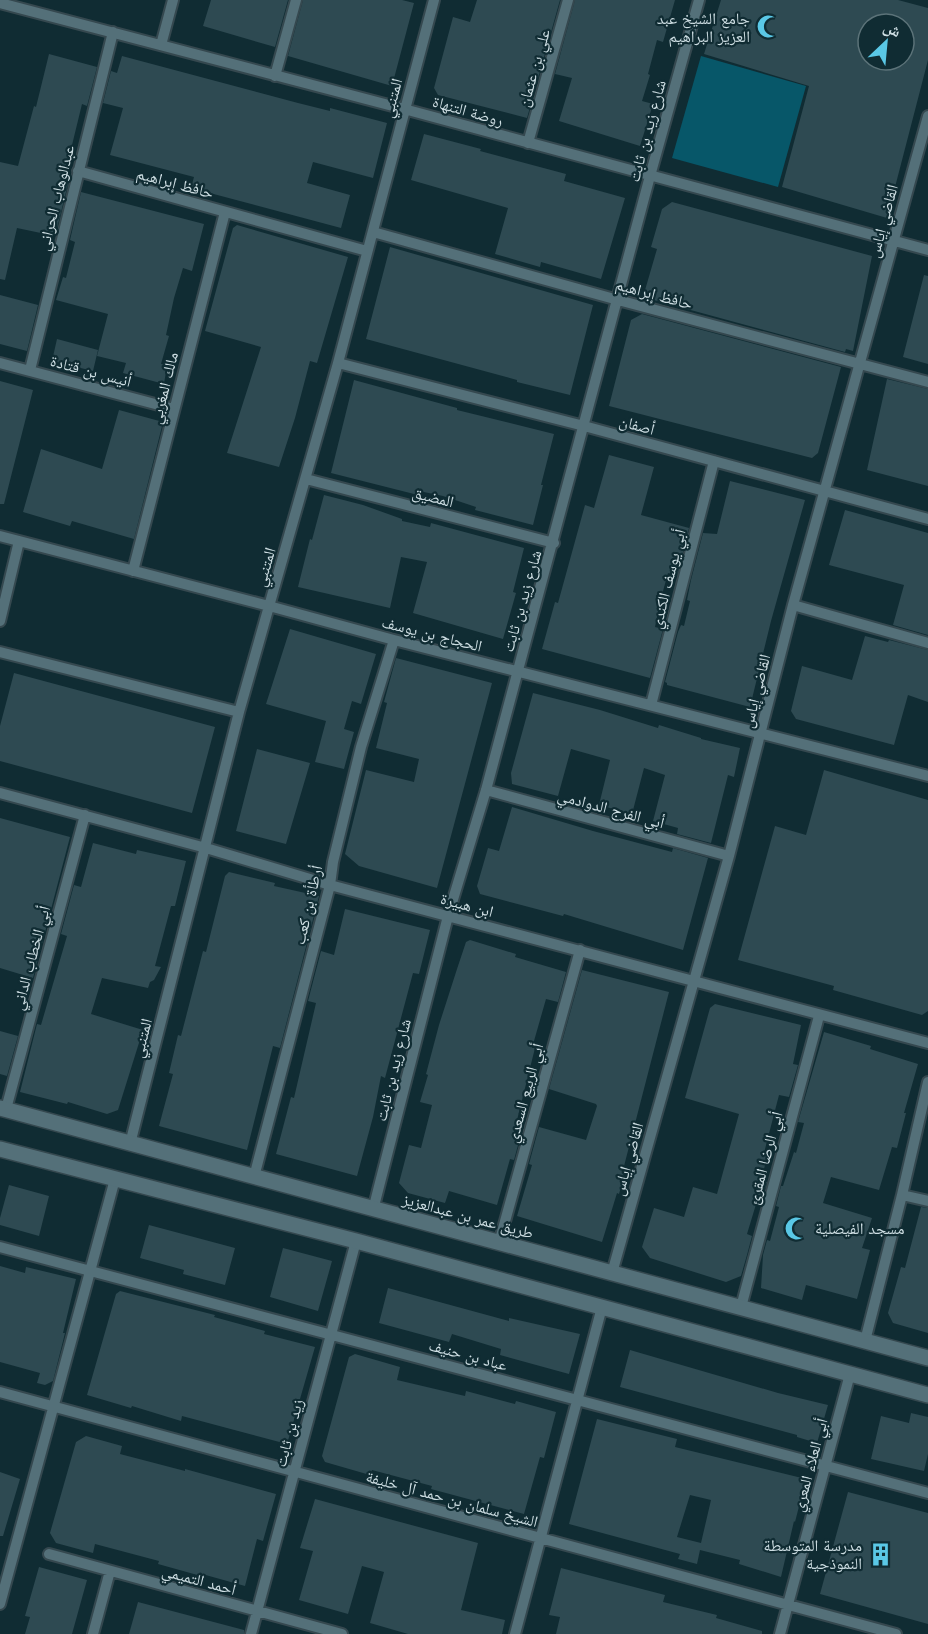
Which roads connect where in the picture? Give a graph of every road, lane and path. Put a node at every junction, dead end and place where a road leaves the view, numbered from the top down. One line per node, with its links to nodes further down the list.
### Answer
1 (172, 0): 8 (street)
2 (296, 0): 9 (street)
3 (434, 0): 10 (street, المتنبي)
4 (568, 0): 12 (street, علي بن عثمان)
5 (699, 0): 14 (street, شارع زيد بن ثابت)
6 (0, 3): 7 (street, روضة التنهاة)
7 (113, 32): 8 (street, روضة التنهاة); 13 (street, عبدالوهاب الحراني)
8 (161, 45): 9 (street, روضة التنهاة)
9 (275, 76): 10 (street, روضة التنهاة)
10 (404, 109): 12 (street, روضة التنهاة); 16 (street, المتنبي)
11 (928, 119): 17 (street, القاضي إياس)
12 (528, 143): 14 (street, روضة التنهاة)
13 (78, 171): 15 (street, حافظ إبراهيم); 24 (street, عبدالوهاب الحراني)
14 (650, 176): 17 (street, روضة التنهاة); 20 (street, شارع زيد بن ثابت)
15 (225, 212): 19 (street, حافظ إبراهيم); 26 (street, مالك المغربي)
16 (373, 232): 19 (street, المتنبي); 20 (street, حافظ إبراهيم)
17 (893, 241): 18 (street, روضة التنهاة); 23 (street, القاضي إياس)
18 (928, 250)
19 (367, 251): 22 (street, المتنبي)
20 (618, 300): 23 (street, حافظ إبراهيم); 27 (street, شارع زيد بن ثابت)
21 (0, 363): 24 (street, أنيس بن قتادة)
22 (338, 363): 27 (street, أصفان); 29 (street, المتنبي)
23 (861, 364): 25 (street, حافظ إبراهيم); 30 (street, القاضي إياس)
24 (30, 370): 26 (street, أنيس بن قتادة)
25 (928, 381)
26 (174, 409): 35 (street, مالك المغربي)
27 (585, 426): 28 (street, أصفان); 34 (street, شارع زيد بن ثابت)
28 (714, 461): 30 (street, أصفان); 43 (street, أبي يوسف الكندي)
29 (306, 480): 34 (street, المضيق); 37 (street, المتنبي)
30 (825, 491): 31 (street, أصفان); 36 (street, القاضي إياس)
31 (928, 519)
32 (0, 536): 33 (street, الحجاج بن يوسف)
33 (19, 541): 35 (street, الحجاج بن يوسف); 38 (street)
34 (554, 543): 42 (street, شارع زيد بن ثابت)
35 (133, 571): 37 (street, الحجاج بن يوسف)
36 (793, 605): 40 (street); 45 (street, القاضي إياس)
37 (269, 606): 39 (street, الحجاج بن يوسف); 44 (street, المتنبي)
38 (0, 621)
39 (394, 640): 42 (street, الحجاج بن يوسف); 52 (street, أرطأة بن كعب)
40 (928, 643)
41 (0, 652): 44 (street)
42 (518, 671): 43 (street, الحجاج بن يوسف); 47 (street, شارع زيد بن ثابت)
43 (651, 705): 45 (street, الحجاج بن يوسف)
44 (239, 712): 50 (street, المتنبي)
45 (761, 733): 46 (street, الحجاج بن يوسف); 51 (street, القاضي إياس)
46 (928, 776)
47 (486, 790): 51 (street, أبي الفرج الدوادمي); 53 (street, شارع زيد بن ثابت)
48 (0, 793): 49 (street, ابن هبيرة)
49 (85, 815): 50 (street, ابن هبيرة); 59 (street, أبي الخطاب الداني)
50 (206, 848): 52 (street, ابن هبيرة); 60 (street, المتنبي)
51 (729, 856): 55 (street, القاضي إياس)
52 (330, 885): 53 (street, ابن هبيرة); 62 (street, أرطأة بن كعب)
53 (448, 916): 54 (street, ابن هبيرة); 66 (street, شارع زيد بن ثابت)
54 (580, 951): 55 (street, ابن هبيرة); 68 (street, أبي الربيع السعدي)
55 (694, 982): 56 (street, ابن هبيرة); 71 (street, القاضي إياس)
56 (819, 1016): 57 (street, ابن هبيرة); 73 (street, أبي الرضا المقرئ)
57 (928, 1043)
58 (928, 1082): 64 (street)
59 (3, 1109): 60 (main road, طريق عمر بن عبدالعزيز)
60 (130, 1144): 62 (main road, طريق عمر بن عبدالعزيز)
61 (0, 1149): 63 (main road)
62 (255, 1177): 66 (main road, طريق عمر بن عبدالعزيز)
63 (115, 1179): 67 (main road); 70 (street)
64 (902, 1195): 65 (street); 75 (street)
65 (928, 1201)
66 (373, 1210): 68 (main road, طريق عمر بن عبدالعزيز)
67 (356, 1241): 72 (main road); 74 (street, زيد بن ثابت)
68 (499, 1243): 71 (main road, طريق عمر بن عبدالعزيز)
69 (0, 1246): 70 (street, عباد بن حنيف)
70 (91, 1270): 74 (street, عباد بن حنيف); 81 (street)
71 (612, 1272): 73 (main road, طريق عمر بن عبدالعزيز)
72 (602, 1307): 77 (main road); 80 (street)
73 (741, 1307): 75 (main road, طريق عمر بن عبدالعزيز)
74 (331, 1334): 80 (street, عباد بن حنيف); 83 (street, زيد بن ثابت)
75 (865, 1341): 76 (main road, طريق عمر بن عبدالعزيز)
76 (928, 1358)
77 (849, 1374): 79 (main road); 82 (street, أبي العلاء المعري)
78 (0, 1392): 81 (street, الشيخ سلمان بن حمد آل خليفة)
79 (928, 1395)
80 (578, 1400): 82 (street, عباد بن حنيف); 85 (street)
81 (53, 1407): 83 (street, الشيخ سلمان بن حمد آل خليفة); 88 (street)
82 (825, 1466): 84 (street, عباد بن حنيف); 89 (street, أبي العلاء المعري)
83 (294, 1472): 85 (street, الشيخ سلمان بن حمد آل خليفة); 90 (street, زيد بن ثابت)
84 (928, 1493)
85 (541, 1538): 89 (street, الشيخ سلمان بن حمد آل خليفة); 94 (street)
86 (49, 1554): 87 (street, أحمد التميمي)
87 (110, 1571): 90 (street, أحمد التميمي); 91 (street)
88 (0, 1604)
89 (788, 1605): 95 (street, أبي العلاء المعري); 96 (street, الشيخ سلمان بن حمد آل خليفة)
90 (257, 1611): 92 (street, زيد بن ثابت); 93 (street, أحمد التميمي)
91 (93, 1634)
92 (251, 1634)
93 (342, 1634)
94 (515, 1634)
95 (780, 1634)
96 (896, 1634)

